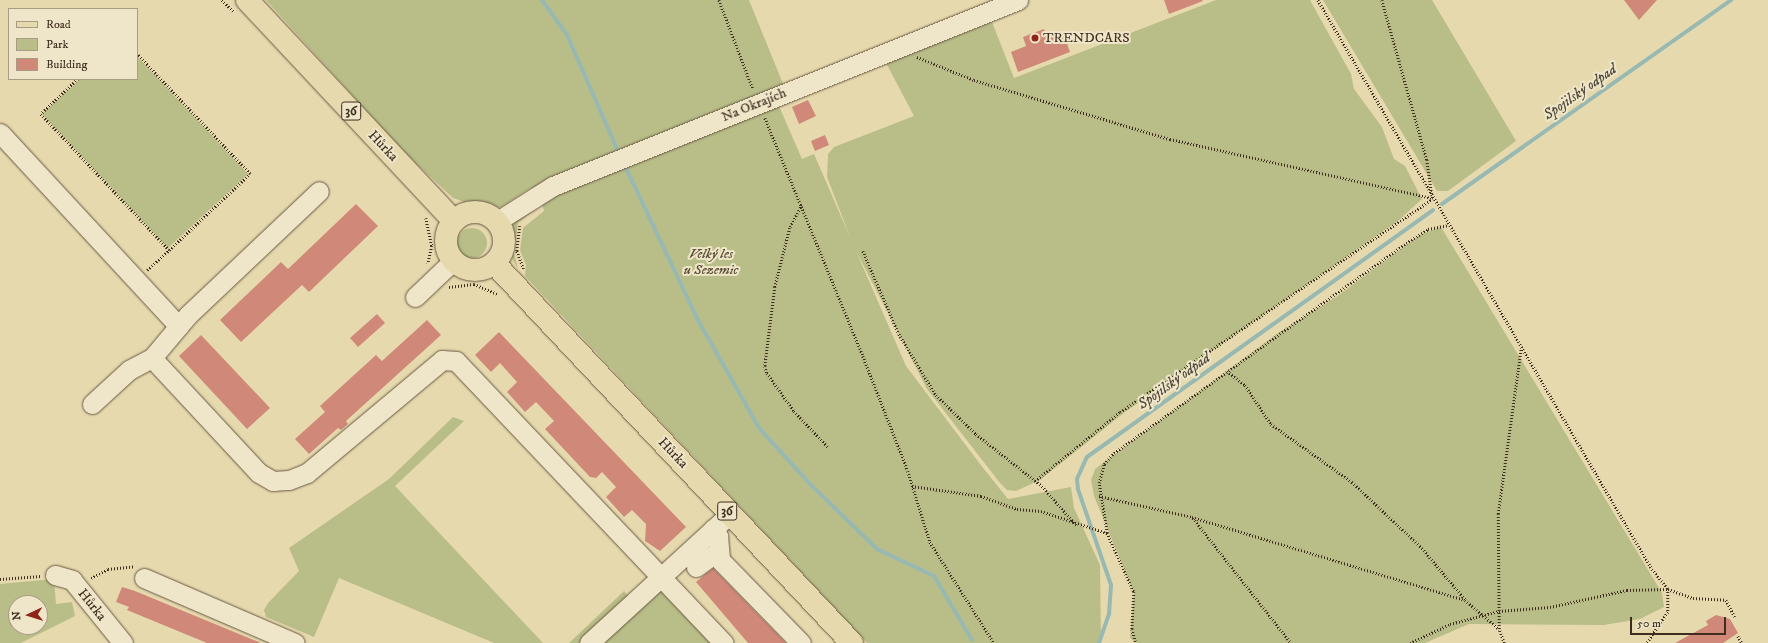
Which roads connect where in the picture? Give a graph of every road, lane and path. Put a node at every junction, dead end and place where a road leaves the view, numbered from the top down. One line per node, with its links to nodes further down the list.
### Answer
1 (222, 0): 6 (path)
2 (719, 0): 10 (path)
3 (1018, 0): 7 (street, Na Okrajích)
4 (1318, 0): 13 (path)
5 (1382, 0): 13 (path)
6 (241, 7): 16 (main road, Hůrka / 36)
7 (903, 45): 10 (street, Na Okrajích); 13 (path)
8 (138, 55): 20 (path)
9 (77, 80): 20 (path)
10 (758, 103): 14 (path); 17 (street, Na Okrajích)
11 (0, 134): 24 (street)
12 (319, 191): 27 (street)
13 (1433, 198): 19 (path); 33 (path)
14 (802, 205): 32 (path); 34 (path)
15 (423, 214): 23 (path)
16 (454, 221): 17 (main road); 23 (main road)
17 (496, 222): 22 (main road)
18 (522, 222): 25 (path)
19 (1448, 225): 28 (path); 30 (path)
20 (169, 250): 24 (path)
21 (864, 251): 33 (path)
22 (494, 263): 23 (main road); 25 (main road, Hůrka / 36)
23 (446, 268): 25 (path); 26 (street)
24 (136, 280): 27 (street)
25 (504, 292): 36 (main road, Hůrka / 36)
26 (416, 297)
27 (179, 326): 29 (street)
28 (1521, 349): 48 (path); 50 (path)
29 (152, 358): 31 (street); 44 (street)
30 (1227, 371): 35 (path); 49 (path)
31 (92, 404)
32 (829, 448)
33 (1035, 481): 38 (path)
34 (912, 486): 38 (path); 61 (path)
35 (1099, 496): 37 (path); 40 (path)
36 (730, 514): 39 (street); 60 (main road, Hůrka / 36)
37 (1192, 517): 49 (path); 63 (path)
38 (1077, 526): 40 (path)
39 (713, 529): 41 (street); 44 (street)
40 (1107, 533): 62 (path)
41 (718, 551): 42 (street); 59 (street)
42 (696, 567)
43 (55, 575): 46 (path); 47 (street, Hůrka)
44 (662, 576): 57 (street); 58 (street)
45 (144, 578): 47 (path); 56 (street)
46 (0, 579)
47 (78, 588): 55 (street, Hůrka)
48 (1668, 589): 50 (path); 52 (path); 66 (path)
49 (1465, 600): 51 (path)
50 (1499, 611): 51 (path); 53 (path)
51 (1485, 614): 53 (path); 64 (path)
52 (1735, 617)
53 (1499, 629): 65 (path)
54 (1738, 636): 67 (path)
55 (123, 643)
56 (294, 643)
57 (589, 643)
58 (724, 643)
59 (801, 643)
60 (852, 643)
61 (994, 643)
62 (1136, 643)
63 (1291, 643)
64 (1410, 643)
65 (1504, 643)
66 (1647, 643)
67 (1742, 643)

